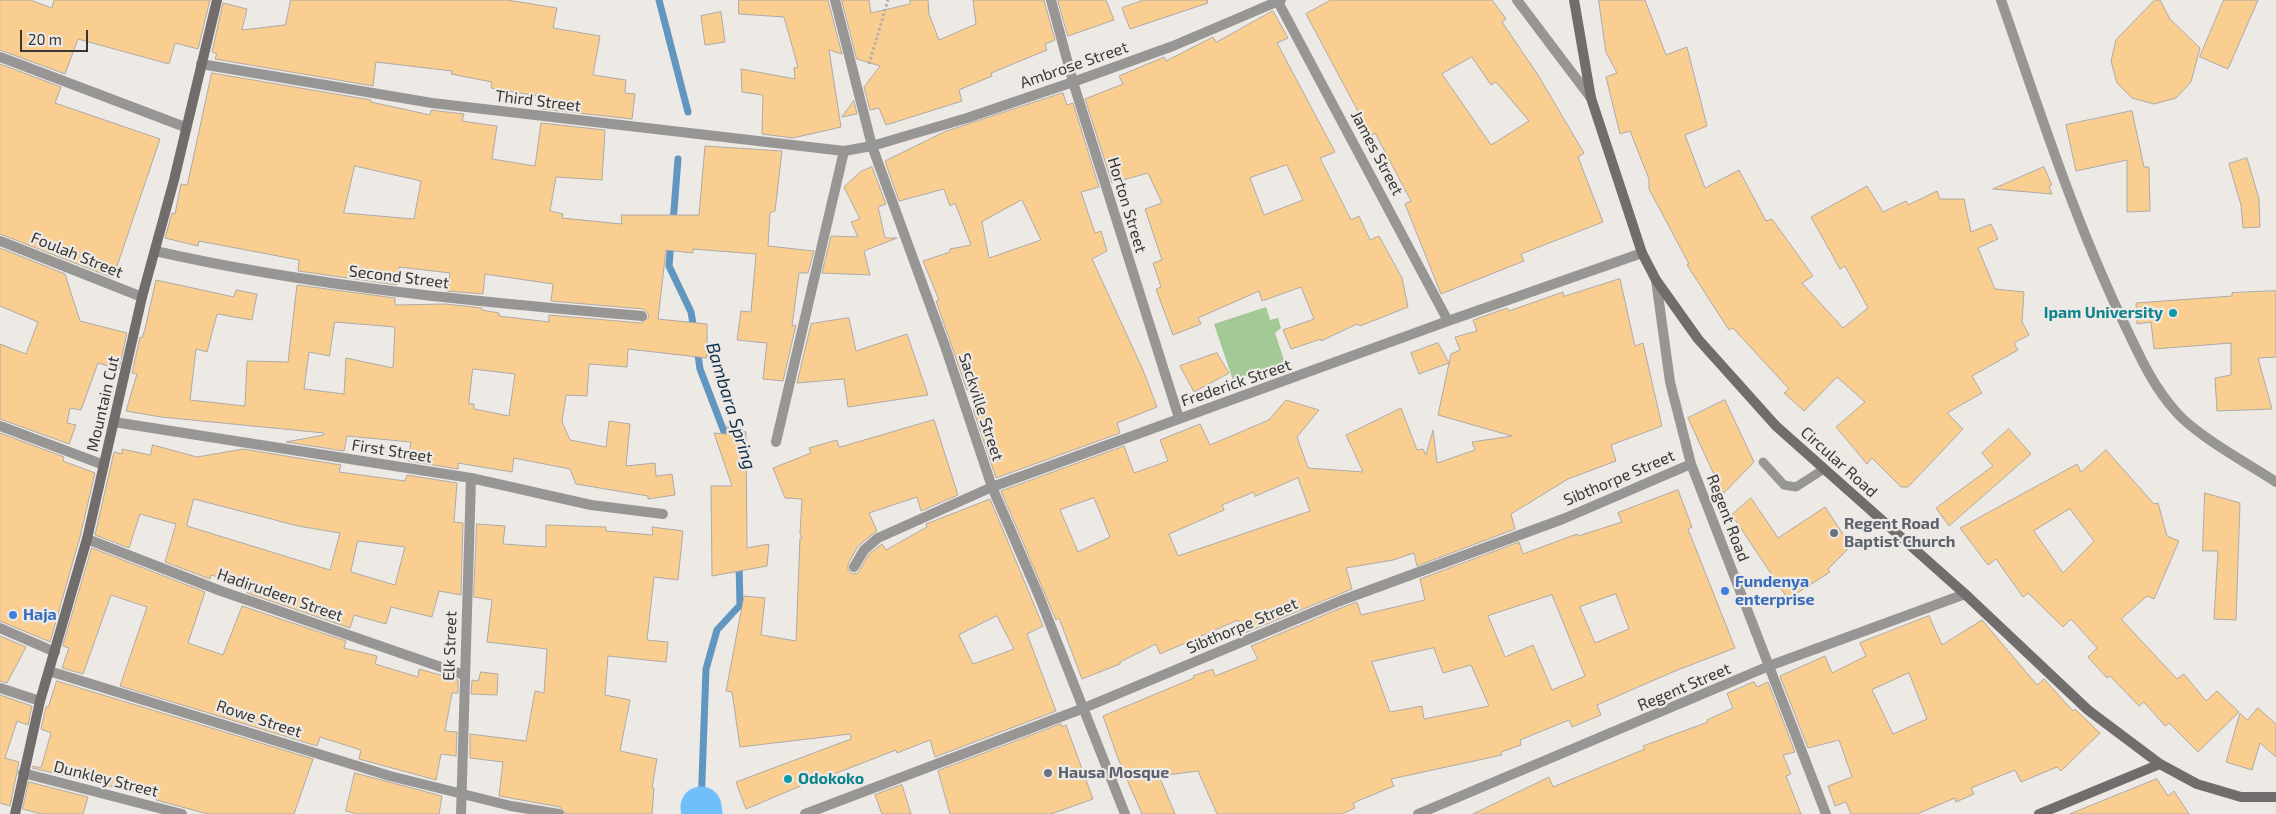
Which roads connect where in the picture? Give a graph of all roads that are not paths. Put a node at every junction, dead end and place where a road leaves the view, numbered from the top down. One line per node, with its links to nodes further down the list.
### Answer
1 (217, 0): 9 (main road, Mountain Cut)
2 (835, 0): 13 (street, Sackville Street)
3 (1051, 0): 10 (street, Horton Street)
4 (1517, 0): 11 (street)
5 (1574, 0): 11 (main road)
6 (2001, 0): 31 (street)
7 (1279, 1): 10 (street, Ambrose Street); 21 (street, James Street)
8 (0, 58): 12 (street)
9 (201, 64): 12 (main road, Mountain Cut); 14 (street, Third Street)
10 (1073, 82): 13 (street, Ambrose Street); 22 (street, Horton Street)
11 (1591, 98): 17 (main road)
12 (185, 127): 16 (main road, Mountain Cut)
13 (872, 146): 14 (street, Third Street); 32 (street, Sackville Street)
14 (844, 150): 25 (street)
15 (0, 241): 19 (street, Foulah Street)
16 (154, 251): 19 (main road, Mountain Cut); 20 (street, Second Street)
17 (1642, 253): 18 (main road, Circular Road); 21 (street, Frederick Street)
18 (1656, 280): 28 (street, Regent Road); 29 (main road, Circular Road)
19 (142, 297): 23 (main road, Mountain Cut)
20 (642, 316)
21 (1448, 321): 22 (street, Frederick Street)
22 (1179, 418): 32 (street, Frederick Street)
23 (114, 422): 27 (main road, Mountain Cut); 30 (street, First Street)
24 (0, 426): 27 (street)
25 (776, 442)
26 (1763, 462): 29 (lane)
27 (104, 464): 34 (main road, Mountain Cut)
28 (1691, 464): 39 (street, Regent Road); 44 (street, Sibthorpe Street)
29 (1824, 469): 36 (main road, Circular Road)
30 (471, 478): 33 (street, First Street); 41 (street, Elk Street)
31 (2276, 482)
32 (992, 487): 35 (street, Frederick Street); 44 (street, Sackville Street)
33 (664, 514)
34 (86, 539): 38 (main road, Mountain Cut); 41 (street, Hadirudeen Street)
35 (854, 567)
36 (1965, 594): 39 (street, Regent Street); 45 (main road, Circular Road)
37 (0, 628): 38 (street)
38 (55, 652): 40 (main road, Mountain Cut)
39 (1769, 666): 55 (street, Regent Street); 56 (street, Regent Road)
40 (49, 671): 43 (main road, Mountain Cut); 47 (street, Rowe Street)
41 (464, 675): 47 (street, Elk Street)
42 (0, 688): 43 (street)
43 (40, 702): 46 (main road, Mountain Cut)
44 (1084, 708): 53 (street, Sibthorpe Street); 54 (street, Sackville Street)
45 (2160, 764): 48 (main road, Circular Road); 57 (main road)
46 (23, 773): 49 (main road, Mountain Cut); 50 (street, Dunkley Street)
47 (461, 793): 51 (street, Elk Street); 52 (street, Rowe Street)
48 (2276, 797)
49 (15, 814)
50 (182, 814)
51 (461, 814)
52 (559, 814)
53 (805, 814)
54 (1126, 814)
55 (1418, 814)
56 (1826, 814)
57 (2039, 814)

